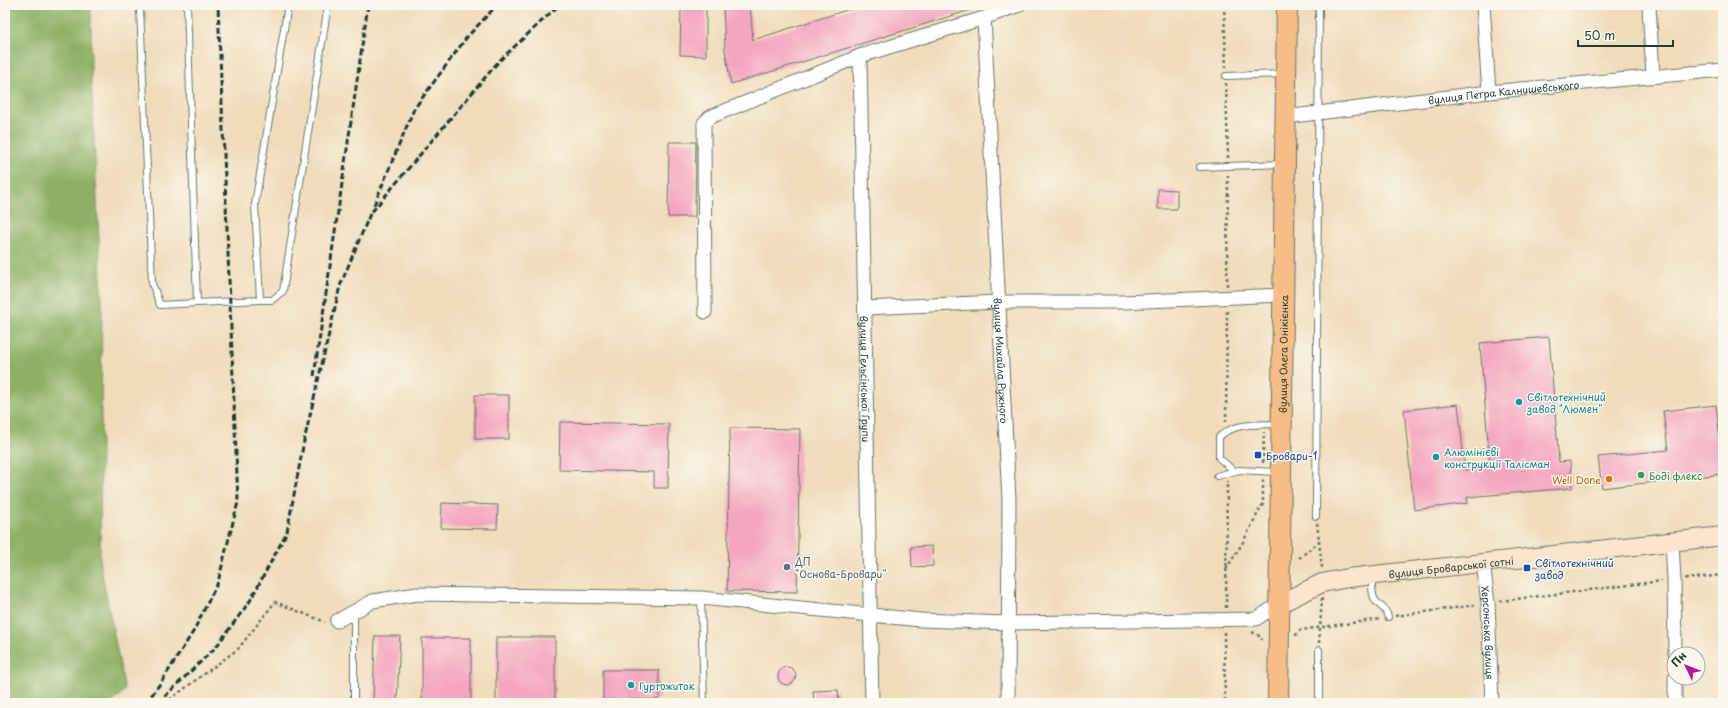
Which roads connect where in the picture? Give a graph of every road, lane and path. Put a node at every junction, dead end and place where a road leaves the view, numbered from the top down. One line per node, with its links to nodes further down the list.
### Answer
1 (136, 5): 29 (lane)
2 (187, 5): 29 (lane)
3 (288, 5): 27 (lane)
4 (328, 5): 27 (lane)
5 (762, 5): 6 (lane)
6 (766, 5)
7 (1019, 5): 13 (street)
8 (1224, 5): 17 (path)
9 (1287, 5): 16 (main road, вулиця Олега Онікієнка)
10 (1319, 5): 20 (lane)
11 (1483, 5): 19 (street)
12 (1649, 5): 18 (street)
13 (984, 18): 14 (street); 28 (street, вулиця Михайла Ружного)
14 (860, 56): 30 (street, вулиця Гельсінської Групи); 31 (street)
15 (1723, 70): 18 (street, вулиця Петра Калнишевського)
16 (1286, 74): 17 (lane); 21 (main road, вулиця Олега Онікієнка)
17 (1226, 76): 24 (path)
18 (1653, 76): 19 (street, вулиця Петра Калнишевського)
19 (1489, 92): 20 (street, вулиця Петра Калнишевського)
20 (1318, 113): 21 (street, вулиця Петра Калнишевського); 39 (lane)
21 (1285, 117): 22 (main road, вулиця Олега Онікієнка)
22 (1284, 164): 24 (lane); 25 (main road, вулиця Олега Онікієнка)
23 (1199, 166): 24 (lane)
24 (1228, 166): 26 (path)
25 (1282, 295): 26 (street); 32 (main road, вулиця Олега Онікієнка)
26 (1227, 298): 28 (street); 33 (path)
27 (260, 300): 29 (lane)
28 (998, 302): 30 (street); 59 (street, вулиця Михайла Ружного)
29 (197, 303)
30 (865, 308): 56 (street, вулиця Гельсінської Групи)
31 (704, 312)
32 (1281, 424): 33 (lane); 35 (main road, вулиця Олега Онікієнка)
33 (1226, 430): 34 (lane)
34 (1234, 471): 35 (lane); 36 (lane)
35 (1280, 472): 53 (main road, вулиця Олега Онікієнка)
36 (1227, 473): 37 (lane); 45 (path)
37 (1217, 476)
38 (1263, 504): 45 (path)
39 (1316, 516): 41 (path)
40 (1723, 536): 42 (street, вулиця Броварської сотні)
41 (1319, 542): 43 (path); 46 (path)
42 (1672, 542): 44 (street, вулиця Броварської сотні); 49 (street)
43 (1299, 558)
44 (1483, 562): 47 (street, вулиця Броварської сотні); 52 (street, Херсонська вулиця)
45 (1226, 569): 54 (path)
46 (1322, 571)
47 (1372, 575): 53 (street, вулиця Броварської сотні); 57 (lane)
48 (1723, 575): 49 (path)
49 (1674, 580): 52 (path); 65 (street)
50 (701, 598): 55 (street); 56 (street); 70 (lane)
51 (1322, 598): 60 (path)
52 (1488, 603): 57 (path); 76 (street, Херсонська вулиця)
53 (1279, 604): 59 (street); 74 (main road, вулиця Олега Онікієнка)
54 (1232, 610)
55 (354, 611): 58 (street); 69 (lane)
56 (869, 615): 59 (street); 71 (street, вулиця Гельсінської Групи)
57 (1388, 617): 60 (path)
58 (337, 621): 68 (path)
59 (1008, 624): 72 (street, вулиця Михайла Ружного)
60 (1320, 628): 63 (path); 66 (path)
61 (1224, 630): 73 (path)
62 (1250, 631): 64 (path)
63 (1295, 638)
64 (1265, 644)
65 (1675, 646)
66 (1319, 650): 75 (lane)
67 (1675, 686): 77 (street)
68 (165, 703)
69 (354, 703)
70 (704, 703)
71 (872, 703)
72 (1008, 703)
73 (1225, 703)
74 (1278, 703)
75 (1319, 703)
76 (1492, 703)
77 (1675, 703)

